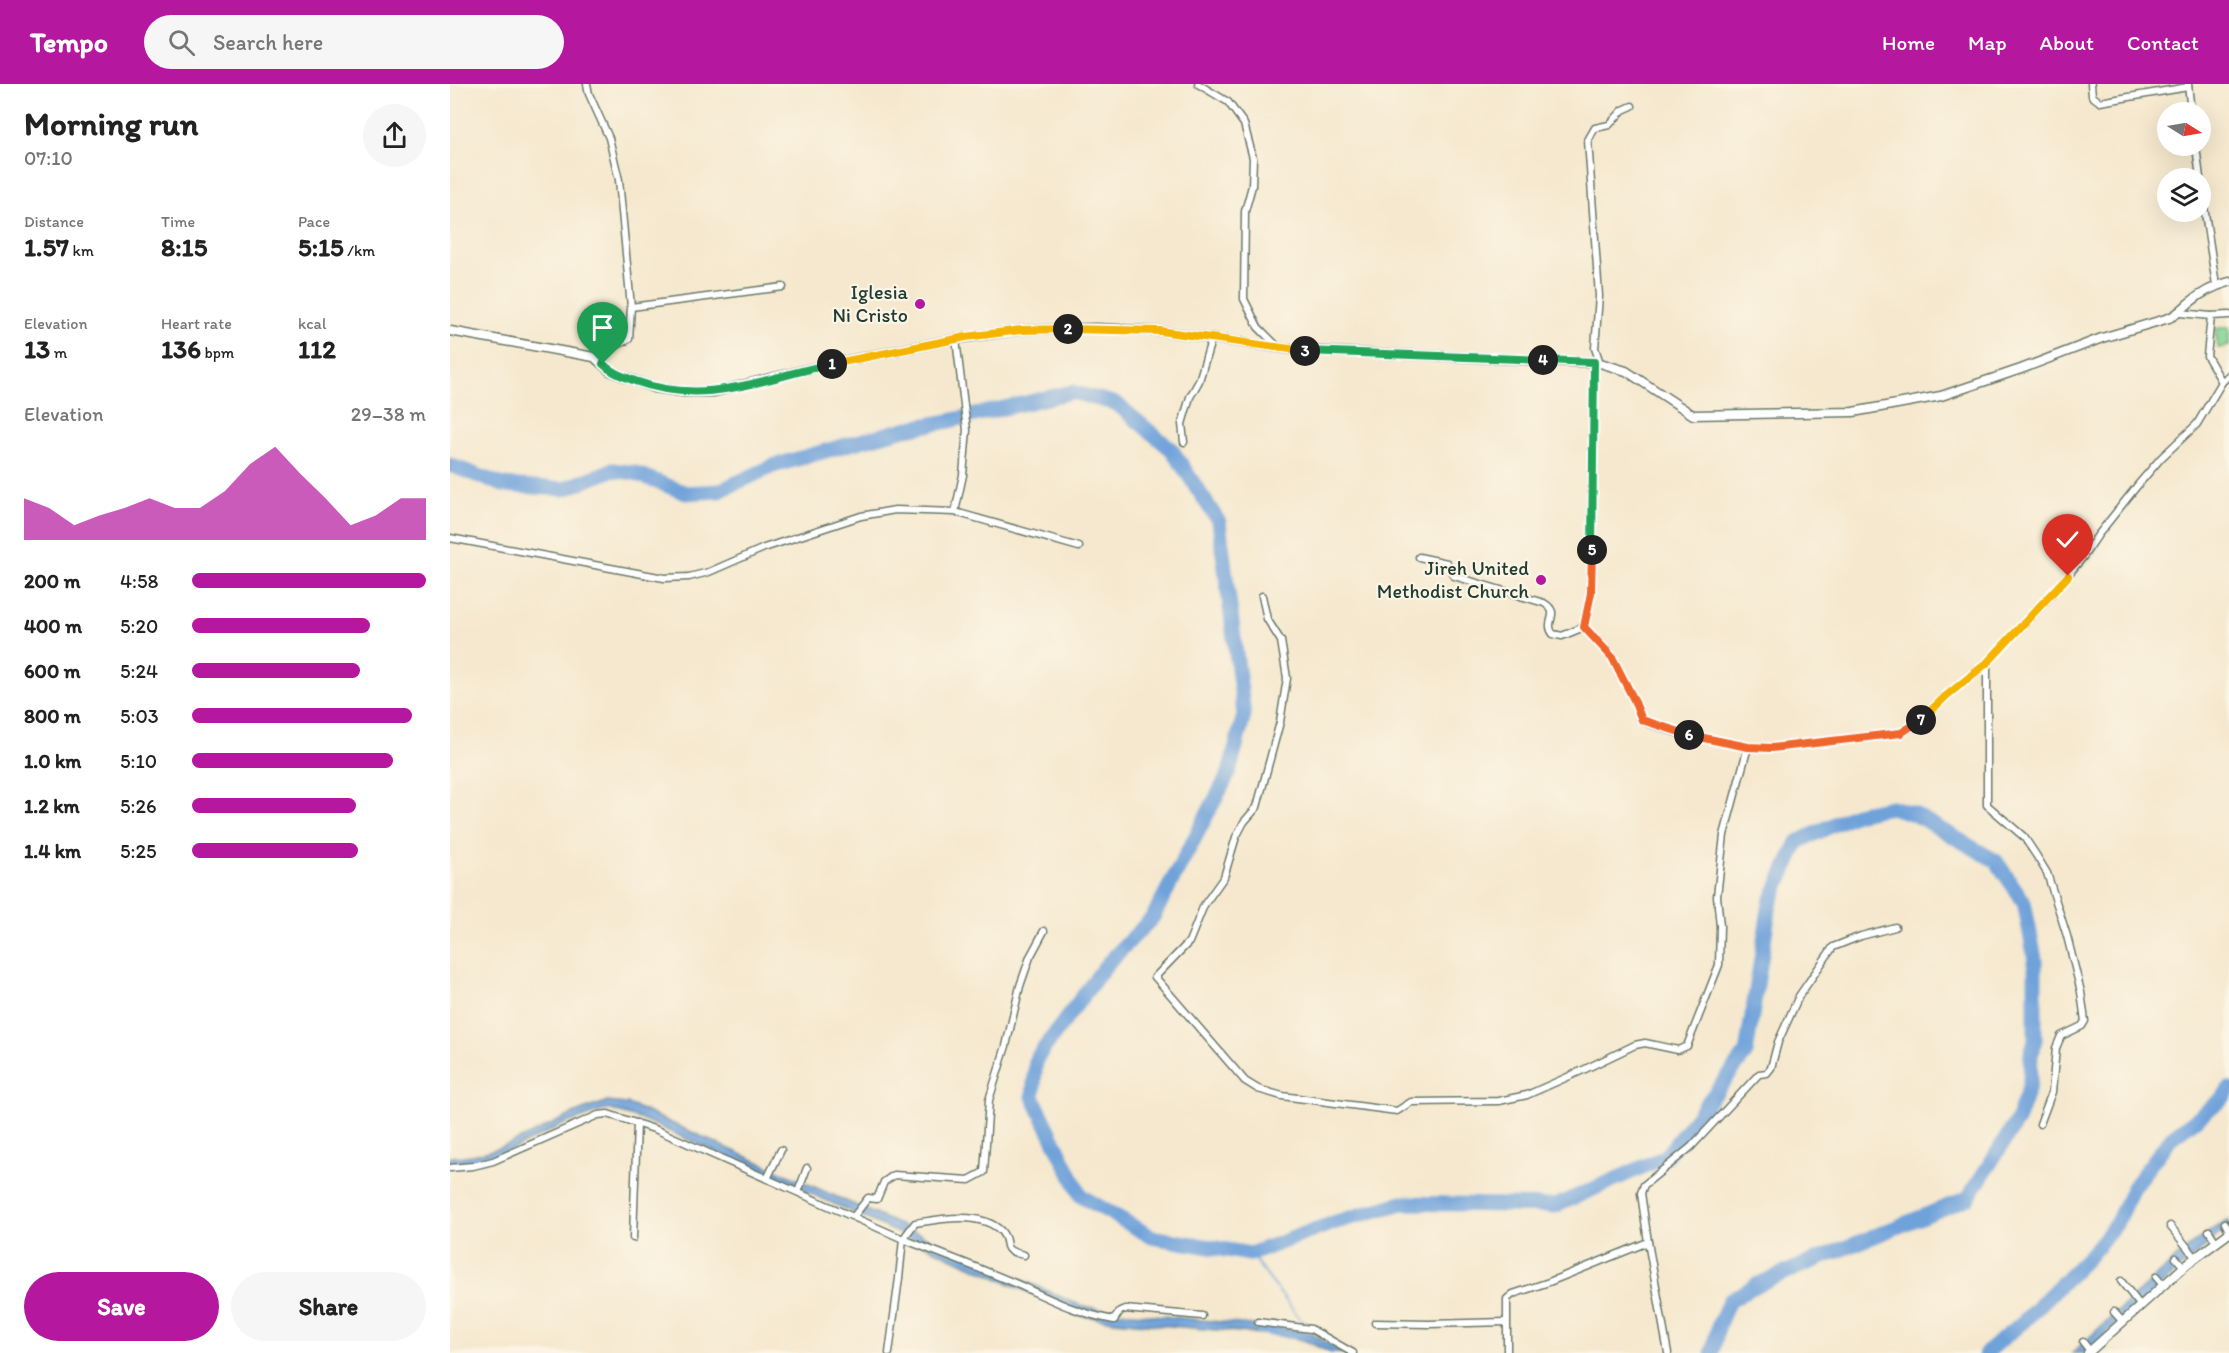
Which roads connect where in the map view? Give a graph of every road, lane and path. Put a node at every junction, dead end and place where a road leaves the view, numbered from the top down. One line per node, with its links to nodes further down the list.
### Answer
1 (587, 84): 11 (street)
2 (1198, 84): 18 (street)
3 (2091, 84): 4 (street)
4 (2188, 86): 5 (street)
5 (2190, 102)
6 (1632, 106): 20 (street)
7 (2206, 222): 9 (street)
8 (2229, 282): 9 (street)
9 (2216, 285): 12 (street)
10 (783, 287): 11 (street)
11 (631, 307): 19 (street)
12 (2180, 313): 14 (street); 20 (street)
13 (2229, 315): 14 (street)
14 (2211, 316): 22 (street)
15 (450, 332): 19 (street)
16 (1212, 337): 17 (street); 18 (street); 23 (street)
17 (956, 339): 19 (street); 24 (street)
18 (1279, 348): 20 (street)
19 (594, 357)
20 (1597, 362): 29 (street)
21 (2229, 375): 22 (street)
22 (2222, 382): 30 (street)
23 (1185, 442)
24 (955, 512): 25 (street); 26 (street)
25 (450, 538)
26 (1079, 547)
27 (1419, 557): 29 (street)
28 (1262, 596): 31 (street)
29 (1584, 627): 31 (street)
30 (1987, 663): 31 (street); 35 (street)
31 (1748, 747)
32 (1894, 927): 48 (street)
33 (1044, 931): 41 (street)
34 (637, 1123): 37 (street); 39 (street); 46 (street)
35 (2040, 1124)
36 (781, 1150): 39 (street)
37 (450, 1168)
38 (807, 1168): 40 (street)
39 (768, 1177): 40 (street)
40 (800, 1187): 41 (street)
41 (856, 1213): 45 (street)
42 (2170, 1226): 50 (street)
43 (2228, 1229): 47 (street)
44 (2209, 1232): 47 (street)
45 (906, 1235): 49 (street); 58 (street); 65 (street)
46 (633, 1238)
47 (2215, 1241): 50 (street)
48 (1648, 1242): 61 (street); 68 (street)
49 (1024, 1255)
50 (2195, 1257): 52 (street)
51 (2176, 1258): 52 (street)
52 (2183, 1266): 55 (street)
53 (2156, 1277): 55 (street)
54 (2121, 1281): 56 (street)
55 (2162, 1284): 56 (street)
56 (2140, 1304): 59 (street)
57 (2114, 1312): 59 (street)
58 (1202, 1316)
59 (2121, 1320): 64 (street)
60 (1258, 1322): 66 (street)
61 (1506, 1322): 62 (street); 67 (street)
62 (1375, 1323)
63 (2083, 1342): 64 (street)
64 (2089, 1351)
65 (889, 1353)
66 (1353, 1353)
67 (1507, 1353)
68 (1668, 1353)

